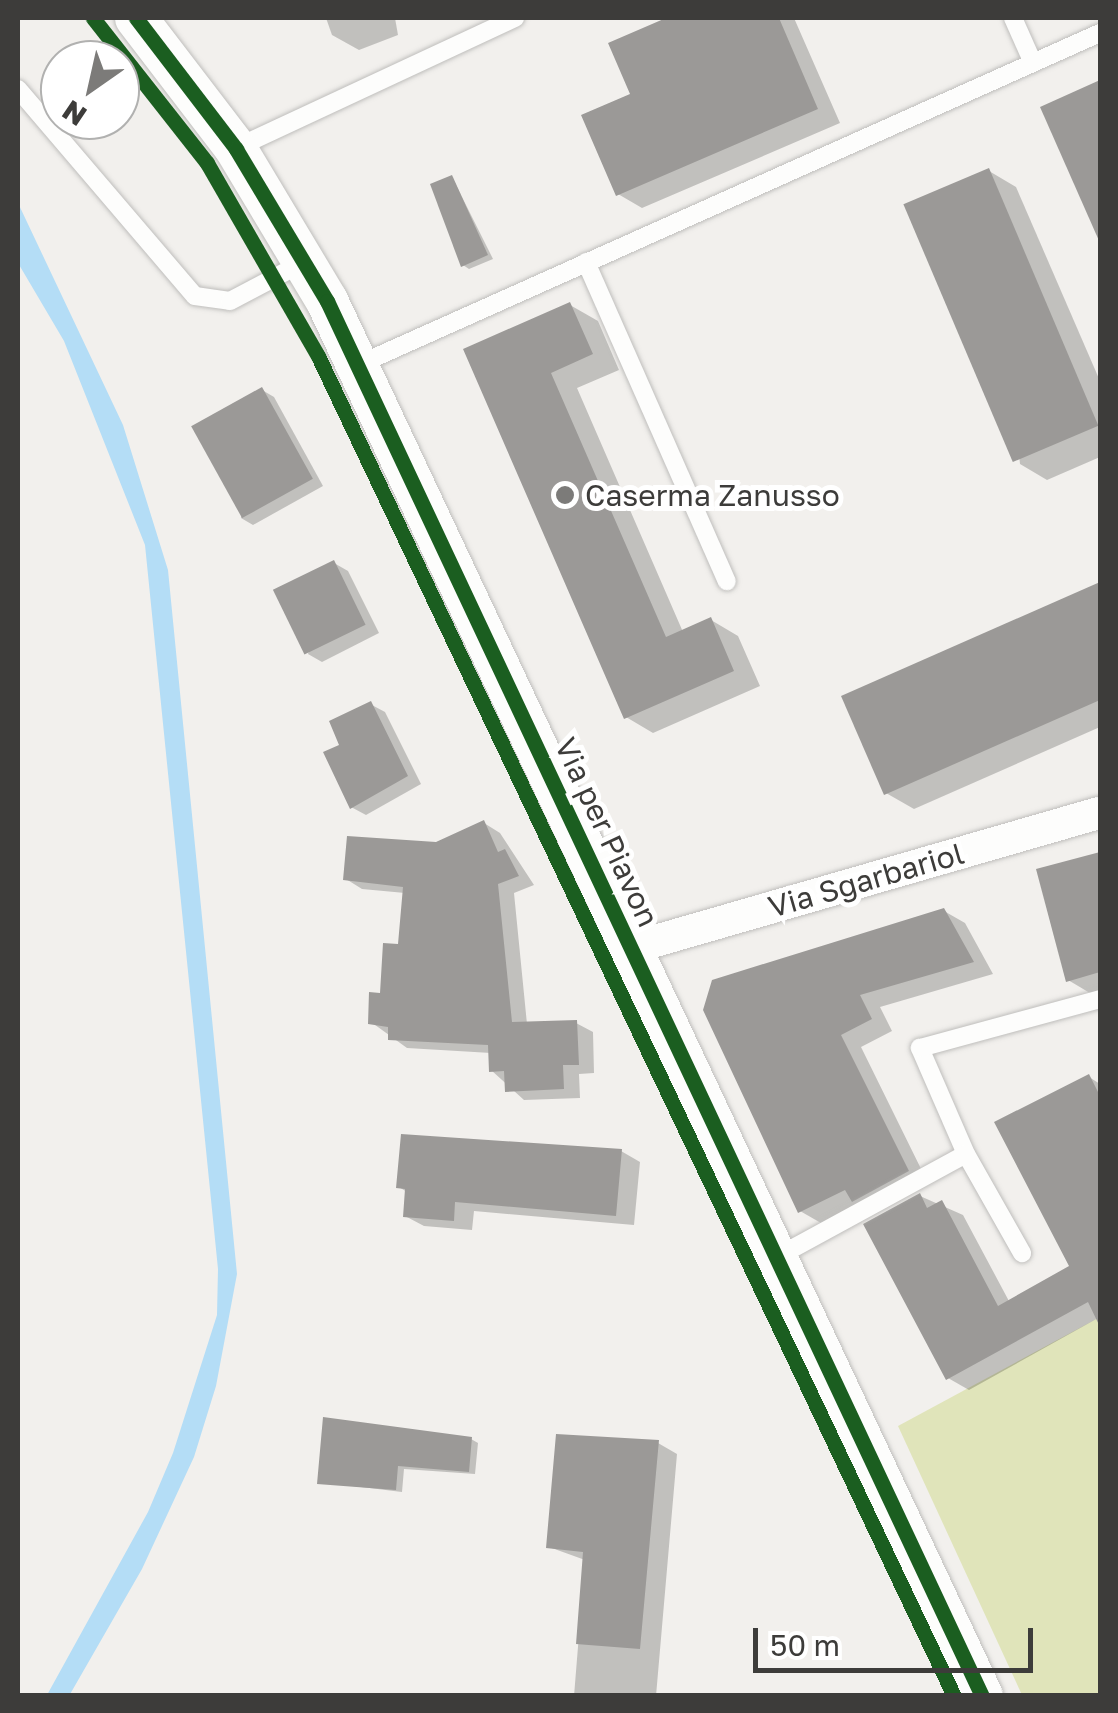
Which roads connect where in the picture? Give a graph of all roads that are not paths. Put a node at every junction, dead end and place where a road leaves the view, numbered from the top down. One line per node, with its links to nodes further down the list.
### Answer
1 (136, 18): 7 (street, Via per Piavon)
2 (515, 18): 7 (lane)
3 (1013, 18): 5 (lane)
4 (1100, 33): 5 (lane)
5 (1033, 63): 9 (lane)
6 (18, 90): 8 (lane)
7 (236, 148): 8 (street, Via per Piavon)
8 (306, 262): 10 (street, Via per Piavon)
9 (586, 262): 10 (lane); 11 (lane)
10 (358, 365): 13 (street, Via per Piavon)
11 (726, 581)
12 (1100, 813): 13 (street, Via Sgarbariol)
13 (631, 948): 17 (street, Via per Piavon)
14 (1100, 999): 15 (lane)
15 (966, 1154): 16 (lane); 17 (lane)
16 (1022, 1253)
17 (776, 1258): 18 (street, Via per Piavon)
18 (982, 1696)

